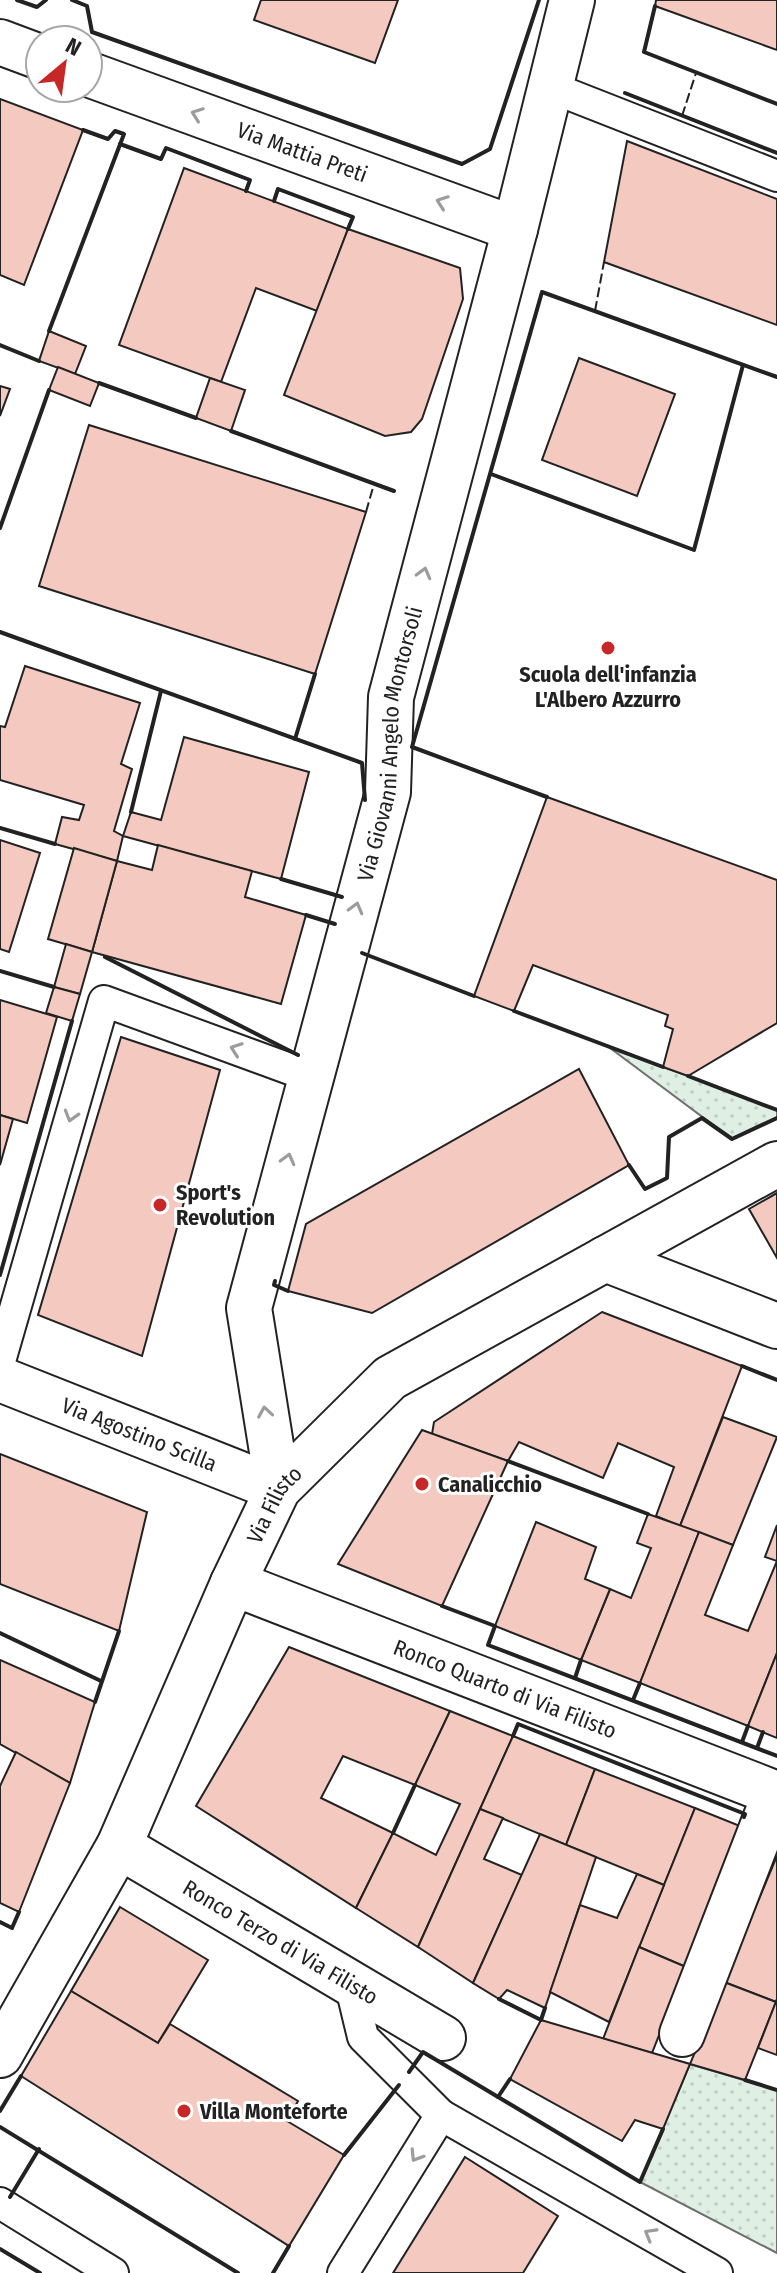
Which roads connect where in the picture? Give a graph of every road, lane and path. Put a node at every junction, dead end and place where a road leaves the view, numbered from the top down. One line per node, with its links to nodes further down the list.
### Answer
1 (572, 0): 5 (street, Via Giovanni Angelo Montorsoli)
2 (0, 42): 3 (street)
3 (24, 51)
4 (104, 80): 7 (street, Via Mattia Preti, one-way to 4)
5 (550, 87): 6 (lane); 7 (street, Via Giovanni Angelo Montorsoli)
6 (777, 176)
7 (515, 229): 8 (street, Via Giovanni Angelo Montorsoli, one-way to 7)
8 (309, 1076): 12 (lane, one-way to 12); 14 (street, Via Giovanni Angelo Montorsoli, one-way to 8)
9 (777, 1164): 10 (street, Via Filisto)
10 (605, 1259): 11 (street); 14 (street, Via Filisto)
11 (777, 1326)
12 (0, 1361)
13 (0, 1379): 14 (street, Via Agostino Scilla)
14 (278, 1489): 15 (street, Via Filisto)
15 (233, 1583): 16 (street, Ronco Quarto di Via Filisto); 17 (street, Via Filisto)
16 (776, 1794): 19 (street)
17 (119, 1846): 18 (street, Ronco Terzo di Via Filisto); 21 (street, Via Filisto)
18 (350, 1983): 20 (street, Ronco Terzo di Via Filisto); 22 (lane)
19 (682, 2034)
20 (443, 2038)
21 (0, 2055)
22 (441, 2115): 25 (lane, one-way to 25); 26 (lane, one-way to 22)
23 (0, 2203): 24 (lane)
24 (113, 2273)
25 (343, 2273)
26 (717, 2273)

